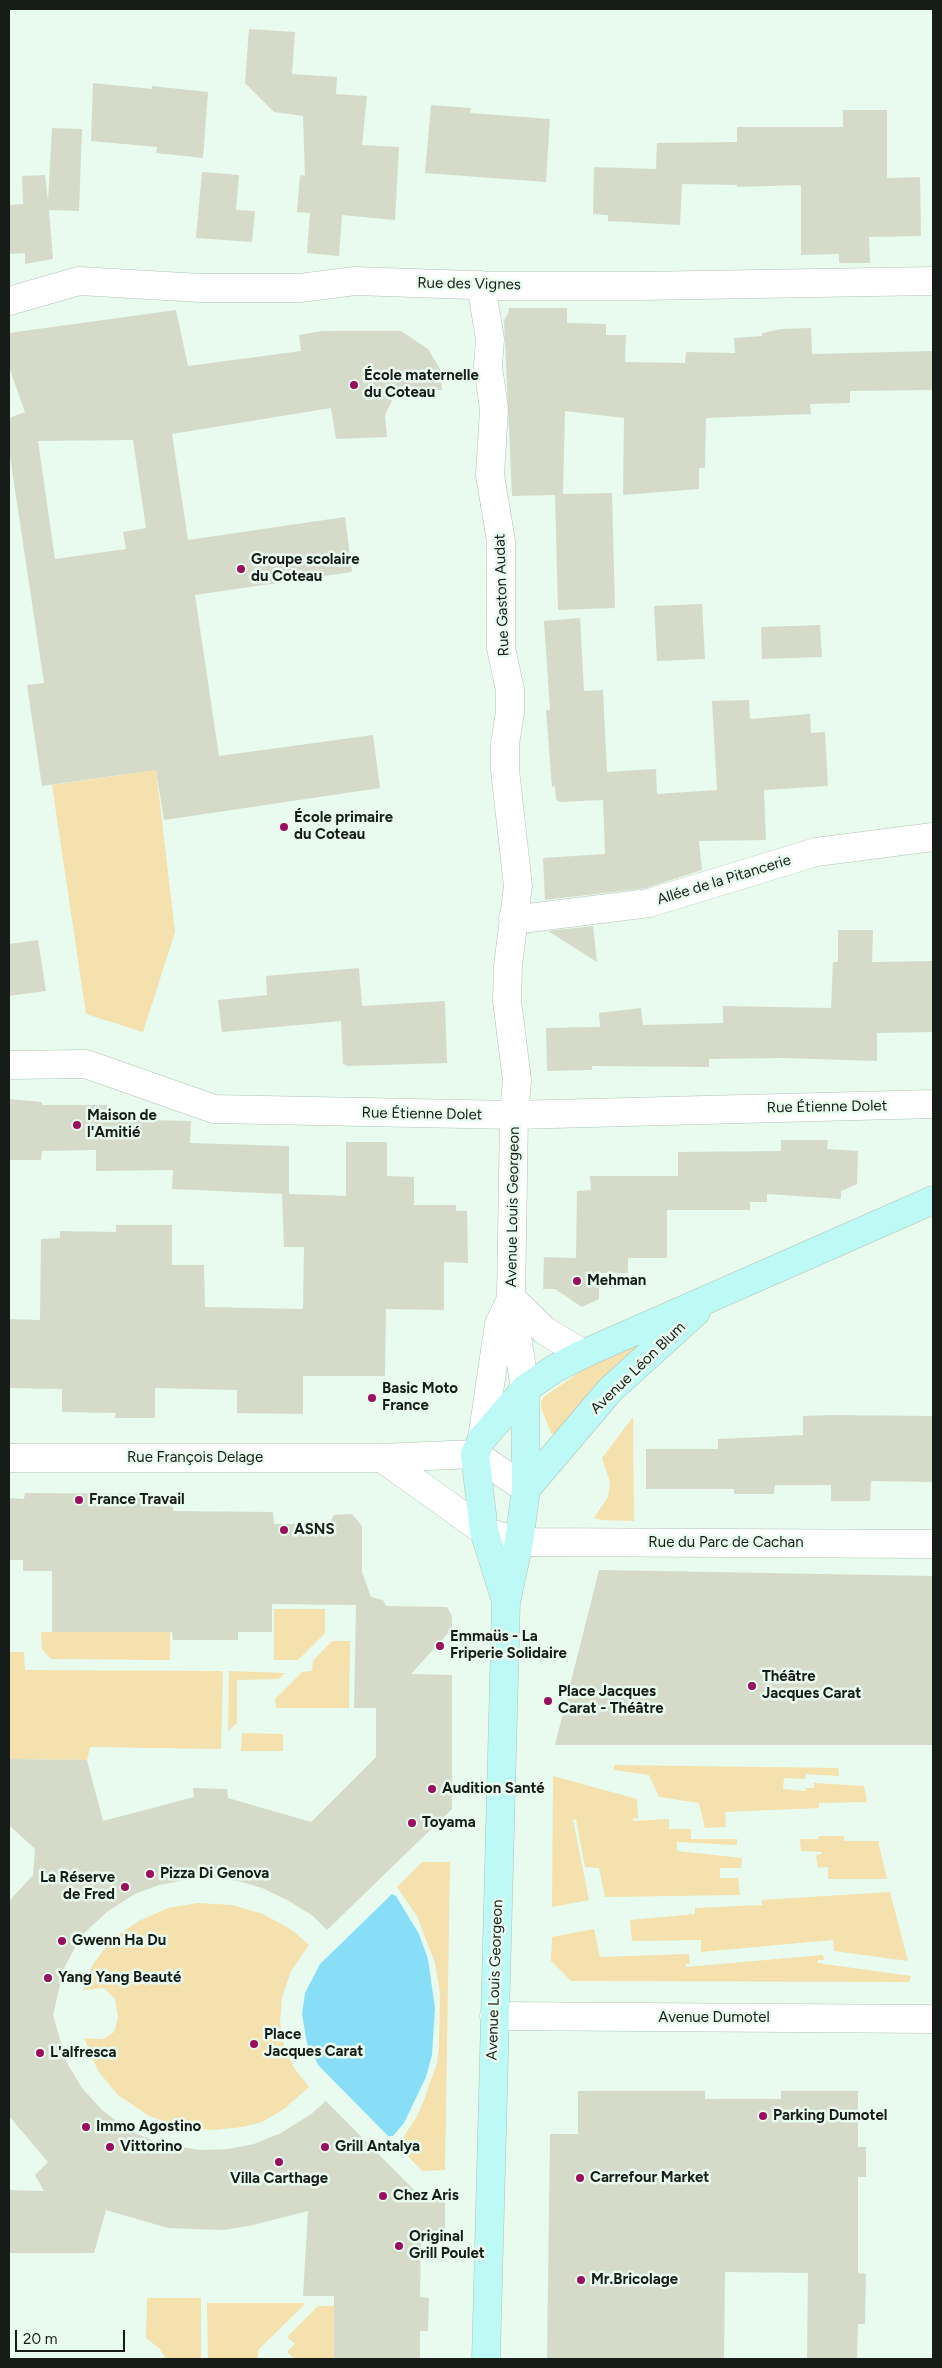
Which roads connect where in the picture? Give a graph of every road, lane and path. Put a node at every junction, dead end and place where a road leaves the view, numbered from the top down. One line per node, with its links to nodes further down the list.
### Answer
1 (933, 281): 2 (street, Rue des Vignes)
2 (481, 285): 3 (street, Rue des Vignes); 5 (street, Rue Gaston Audat)
3 (9, 301)
4 (933, 837): 5 (street, Allée de la Pitancerie)
5 (513, 918): 8 (street, Rue Gaston Audat)
6 (9, 1064): 8 (street, Rue Étienne Dolet)
7 (933, 1104): 8 (street, Rue Étienne Dolet)
8 (514, 1115): 11 (street, Avenue Louis Georgeon)
9 (933, 1200): 10 (main road, Avenue Léon Blum)
10 (714, 1296): 12 (main road, Avenue Léon Blum); 17 (main road, Avenue Léon Blum)
11 (511, 1298): 12 (street, Avenue Louis Georgeon); 13 (street, Avenue Louis Georgeon); 14 (street, Avenue Louis Georgeon)
12 (582, 1354): 13 (main road, Avenue Léon Blum)
13 (525, 1389): 14 (main road); 17 (main road, Avenue Louis Georgeon)
14 (479, 1447): 16 (street, Rue François Delage); 17 (street); 18 (main road, Avenue Louis Georgeon)
15 (9, 1458): 16 (street, Rue François Delage)
16 (382, 1458): 18 (street)
17 (526, 1489): 19 (main road, Avenue Louis Georgeon)
18 (484, 1531): 19 (street); 21 (main road, Avenue Louis Georgeon)
19 (519, 1542): 20 (street, Rue du Parc de Cachan); 21 (main road, Avenue Louis Georgeon)
20 (933, 1544)
21 (506, 1602): 22 (main road, Avenue Louis Georgeon)
22 (494, 2016): 23 (street, Avenue Dumotel); 24 (main road, Avenue Louis Georgeon)
23 (933, 2019)
24 (486, 2359)

